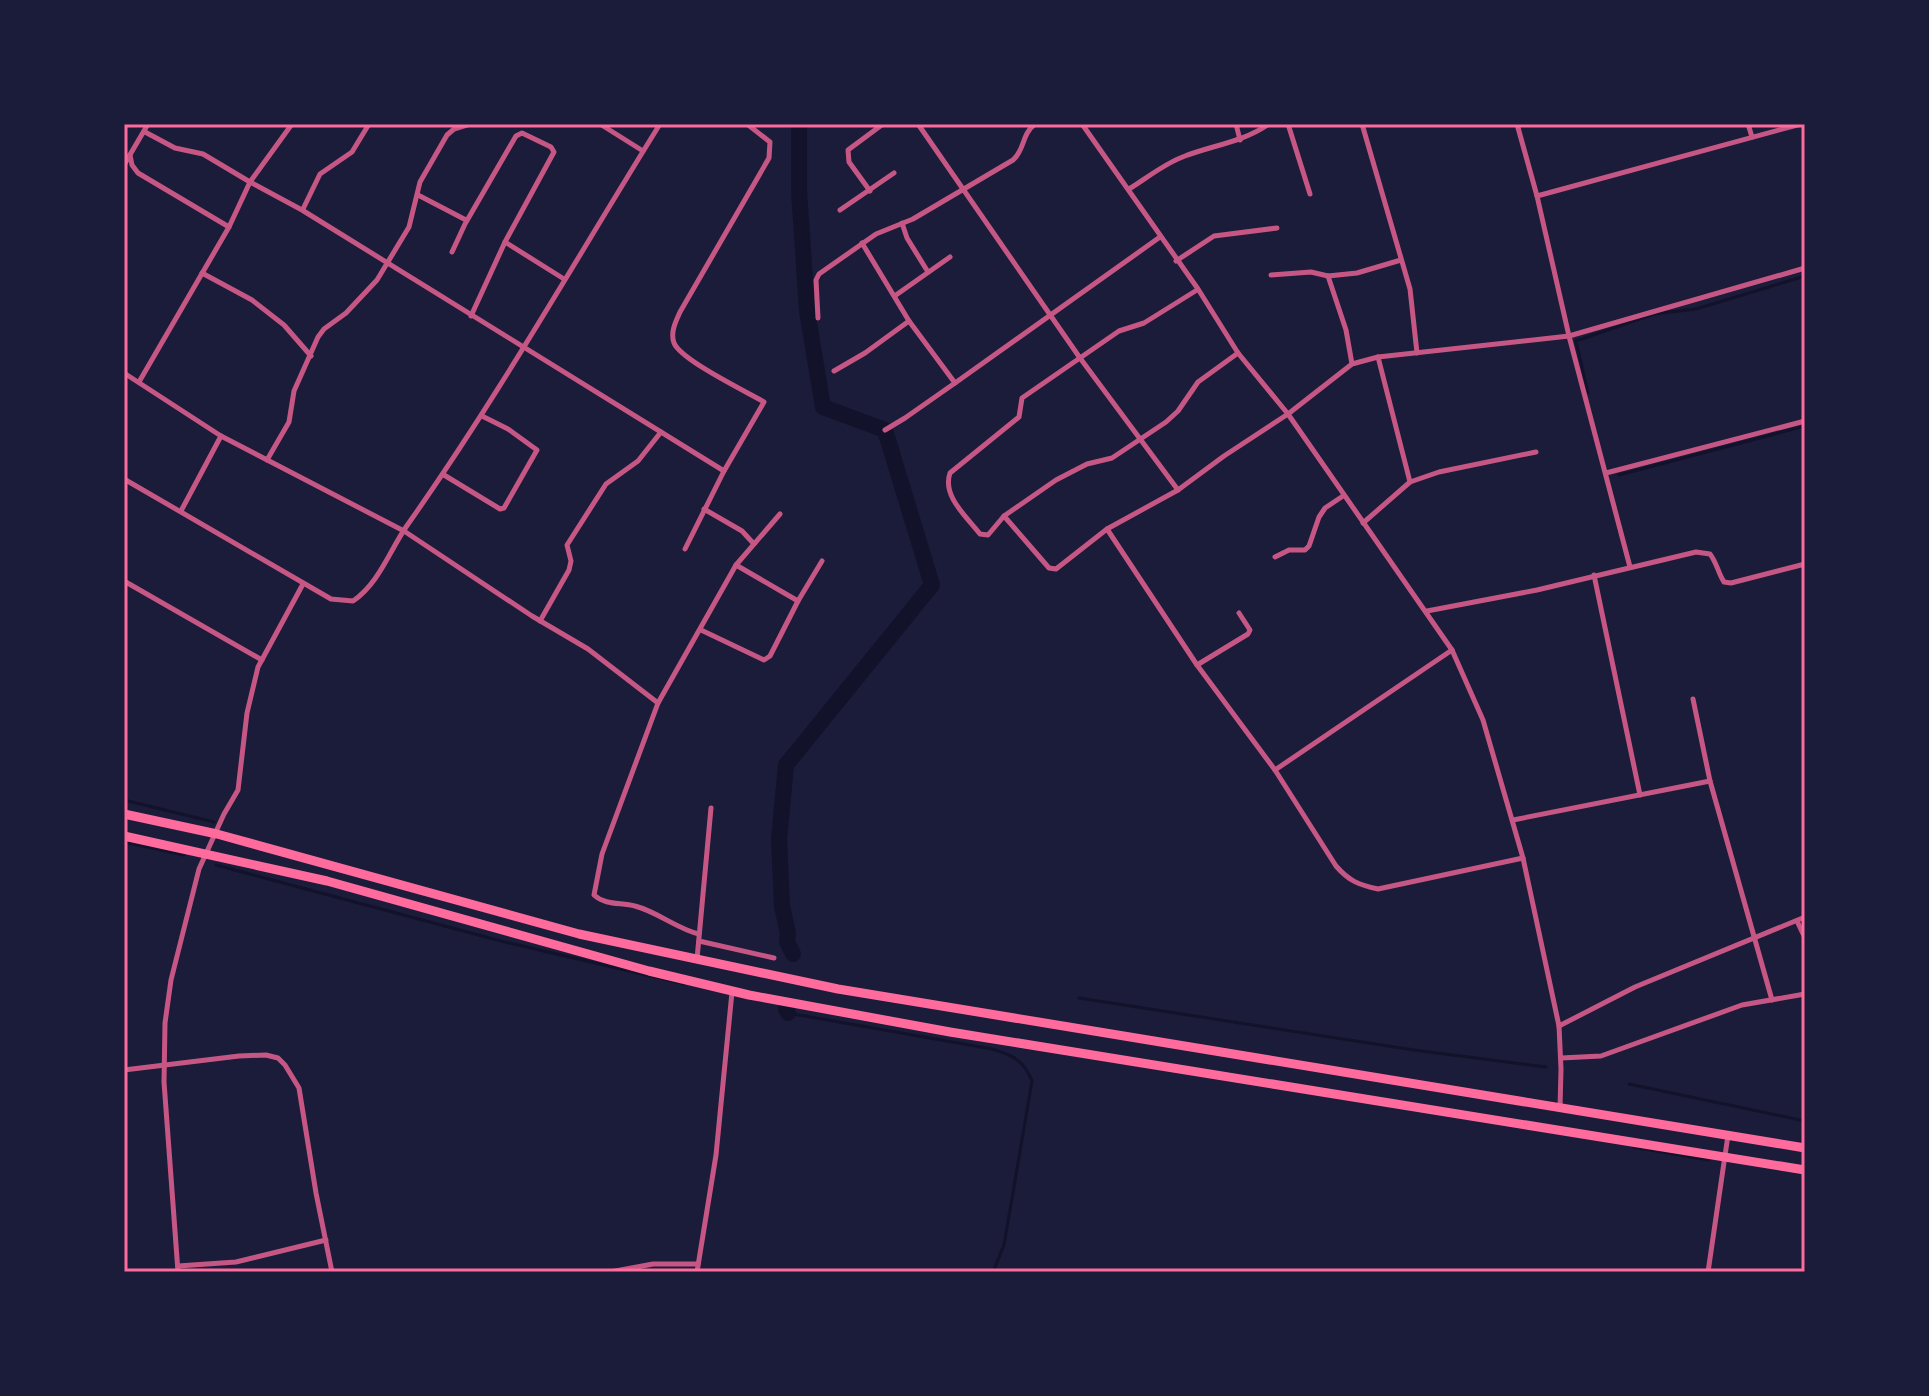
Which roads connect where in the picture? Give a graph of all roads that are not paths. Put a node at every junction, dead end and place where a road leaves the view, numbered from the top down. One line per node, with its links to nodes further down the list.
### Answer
1 (148, 124): 19 (street)
2 (292, 124): 26 (street)
3 (369, 124): 33 (street)
4 (470, 124): 31 (street)
5 (600, 124): 22 (street)
6 (660, 124): 22 (street)
7 (747, 124): 80 (street)
8 (883, 124): 28 (street)
9 (918, 124): 29 (street)
10 (1035, 124): 29 (street)
11 (1082, 124): 27 (street)
12 (1236, 124): 21 (street)
13 (1269, 124): 21 (street)
14 (1288, 124): 30 (street)
15 (1362, 124): 44 (street)
16 (1517, 124): 32 (street)
17 (1748, 124): 20 (street)
18 (1801, 124): 20 (street)
19 (145, 132): 23 (street); 26 (street)
20 (1752, 137): 32 (street)
21 (1240, 140): 27 (street)
22 (643, 151): 52 (street)
23 (130, 155): 24 (street); 37 (street)
24 (124, 165)
25 (894, 173): 28 (street)
26 (250, 182): 33 (street); 37 (street)
27 (1129, 189): 39 (street)
28 (870, 191): 34 (street)
29 (964, 191): 36 (street); 56 (street)
30 (1310, 194)
31 (418, 195): 35 (street); 46 (street)
32 (1537, 196): 59 (street)
33 (302, 210): 46 (street)
34 (840, 210)
35 (467, 221): 40 (street); 42 (street)
36 (902, 223): 41 (street); 48 (street)
37 (229, 227): 49 (street)
38 (1277, 228): 45 (street)
39 (1160, 237): 45 (street); 56 (street)
40 (505, 242): 52 (street); 55 (street)
41 (862, 243): 54 (street); 57 (street)
42 (452, 252)
43 (950, 257): 48 (street)
44 (1401, 260): 51 (street); 62 (street)
45 (1176, 261): 53 (street)
46 (388, 263): 55 (street); 63 (street)
47 (1805, 268): 59 (street)
48 (928, 272): 54 (street)
49 (202, 273): 63 (street); 69 (street)
50 (1271, 275): 51 (street)
51 (1328, 276): 66 (street)
52 (564, 279): 60 (street)
53 (1198, 289): 61 (street); 65 (street)
54 (895, 295): 58 (street)
55 (471, 316): 60 (street)
56 (1050, 316): 65 (street); 70 (street)
57 (818, 318)
58 (909, 321): 67 (street); 70 (street)
59 (1569, 336): 62 (street); 81 (street)
60 (522, 348): 72 (street); 75 (street)
61 (1238, 353): 71 (street); 77 (street)
62 (1417, 353): 64 (street)
63 (311, 356): 79 (street)
64 (1378, 357): 66 (street); 84 (street)
65 (1080, 358): 77 (street); 90 (street)
66 (1352, 364): 71 (street)
67 (834, 371)
68 (124, 373): 69 (street)
69 (139, 382): 76 (street)
70 (955, 383): 74 (street)
71 (1288, 414): 85 (street); 86 (street)
72 (482, 416): 82 (street); 82 (street)
73 (1805, 421): 81 (street)
74 (885, 430)
75 (661, 432): 80 (street); 107 (street)
76 (221, 436): 79 (street); 88 (street)
77 (1139, 441): 85 (street); 90 (street)
78 (1536, 452): 84 (street)
79 (267, 460): 93 (street)
80 (724, 471): 87 (street)
81 (1606, 473): 100 (street)
82 (444, 475): 93 (street)
83 (124, 479): 88 (street)
84 (1410, 482): 91 (street)
85 (1178, 490): 92 (street)
86 (1343, 496): 91 (street); 96 (street)
87 (704, 509): 94 (street); 95 (street)
88 (181, 511): 103 (street)
89 (780, 514): 94 (street)
90 (1004, 516): 92 (street)
91 (1363, 523): 105 (street)
92 (1107, 529): 111 (street)
93 (404, 531): 103 (street); 107 (street)
94 (754, 544): 99 (street)
95 (685, 549)
96 (1275, 557)
97 (822, 561): 104 (street)
98 (1805, 564): 100 (street)
99 (736, 565): 104 (street); 108 (street)
100 (1630, 567): 101 (street)
101 (1594, 575): 105 (street); 116 (street)
102 (124, 581): 110 (street)
103 (303, 584): 110 (street)
104 (798, 601): 108 (street)
105 (1427, 611): 109 (street)
106 (1239, 613): 111 (street)
107 (540, 621): 113 (street)
108 (701, 630): 113 (street)
109 (1452, 650): 114 (street); 119 (street)
110 (262, 660): 120 (street)
111 (1197, 665): 114 (street)
112 (1693, 699): 115 (street)
113 (658, 703): 126 (street)
114 (1275, 770): 123 (street)
115 (1710, 781): 116 (street); 127 (street)
116 (1640, 795): 119 (street)
117 (711, 808): 126 (street)
118 (124, 814): 120 (highway)
119 (1513, 820): 123 (street)
120 (217, 834): 122 (street); 130 (highway)
121 (124, 836): 122 (highway)
122 (206, 853): 131 (highway); 136 (street)
123 (1523, 858): 134 (street)
124 (1805, 917): 125 (street)
125 (1797, 921): 127 (street); 128 (street)
126 (699, 937): 129 (street); 130 (street)
127 (1753, 937): 133 (street); 134 (street)
128 (1805, 938)
129 (774, 958)
130 (697, 960): 138 (highway)
131 (732, 991): 141 (highway); 144 (street)
132 (1805, 994): 133 (street)
133 (1772, 1000): 135 (street)
134 (1559, 1026): 135 (street)
135 (1561, 1058): 138 (street)
136 (164, 1067): 137 (street); 143 (street); 145 (street)
137 (124, 1070)
138 (1560, 1109): 139 (highway)
139 (1728, 1135): 140 (highway); 141 (street)
140 (1805, 1148)
141 (1725, 1157): 142 (highway); 149 (street)
142 (1805, 1170)
143 (326, 1240): 145 (street); 146 (street)
144 (698, 1264): 147 (street); 148 (street)
145 (178, 1269)
146 (332, 1272)
147 (610, 1272)
148 (697, 1272)
149 (1708, 1272)

